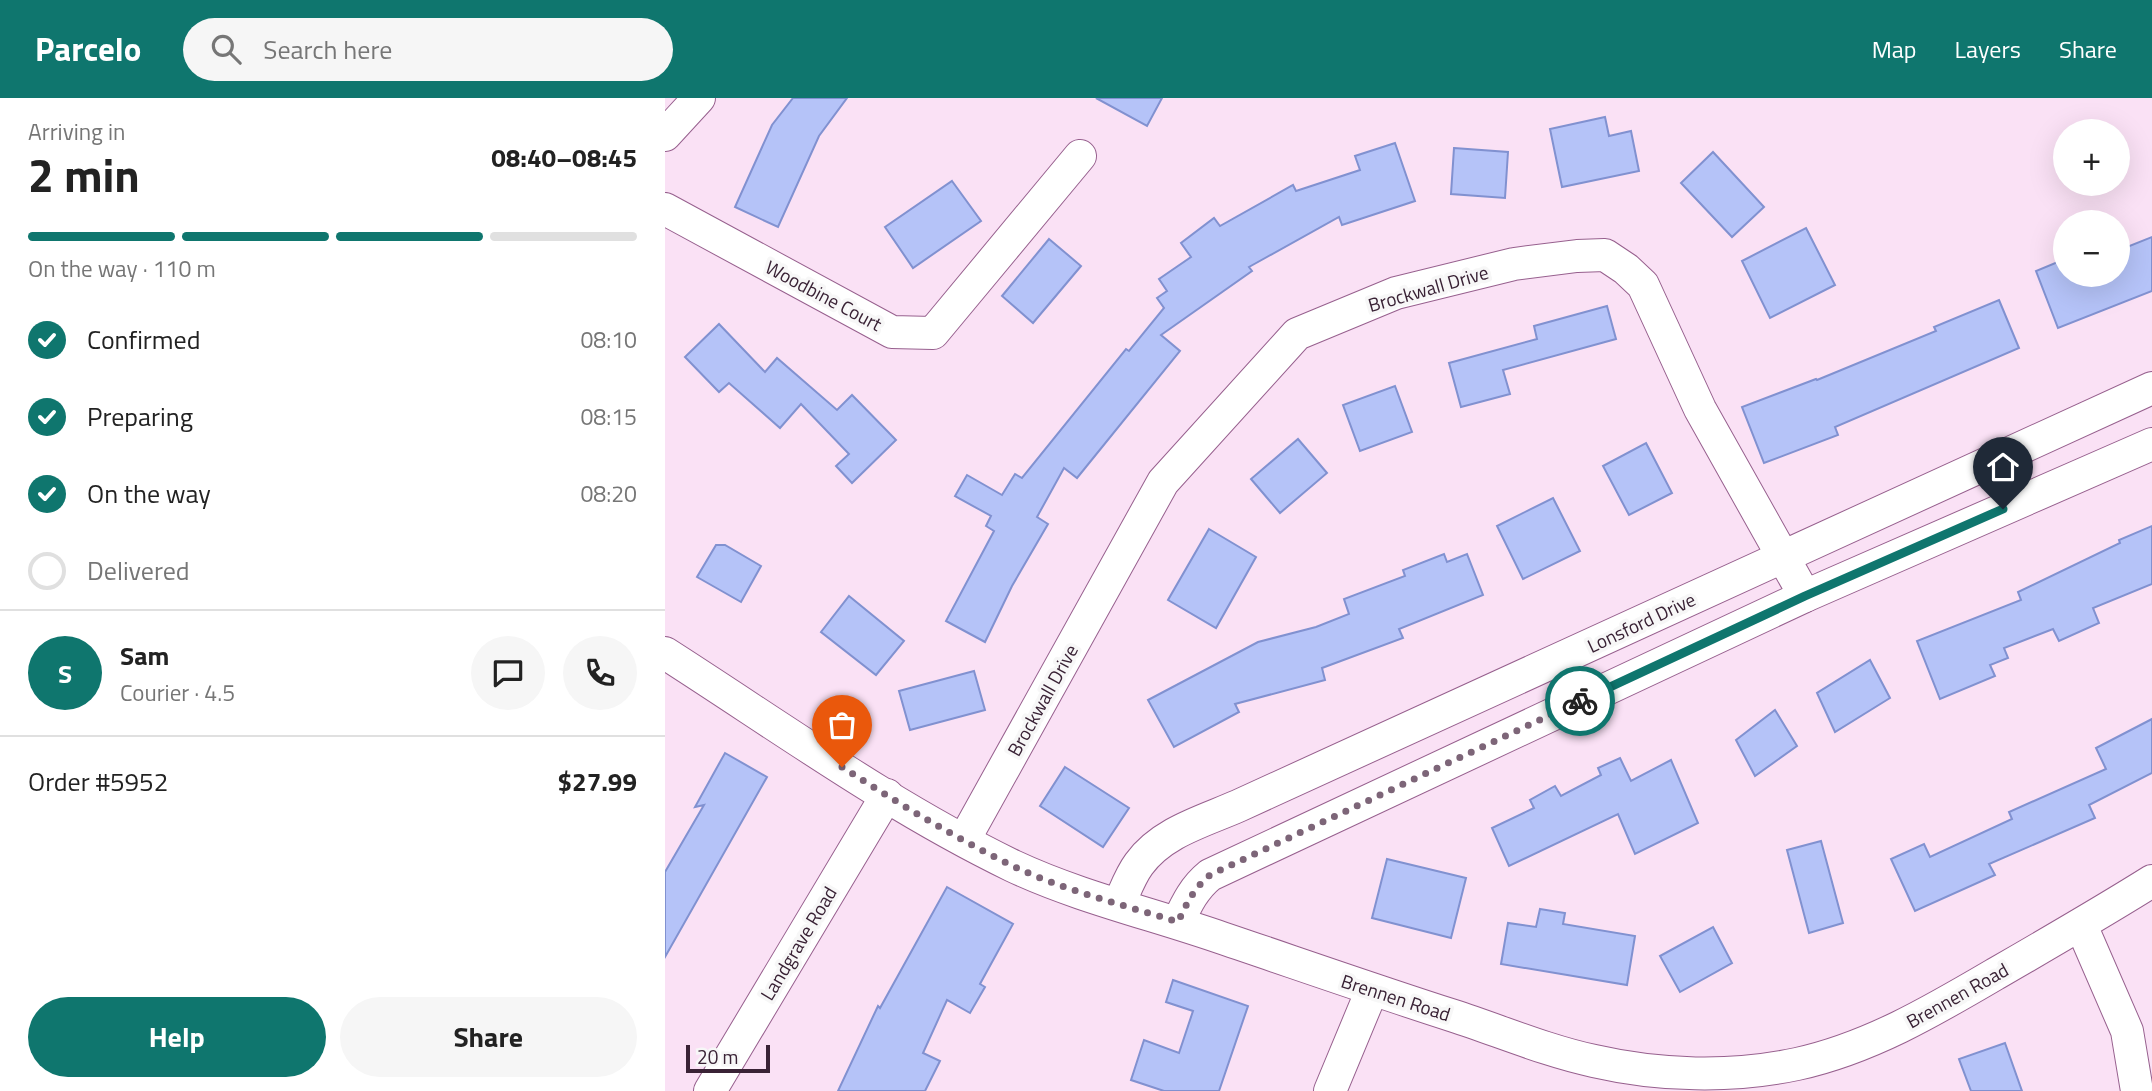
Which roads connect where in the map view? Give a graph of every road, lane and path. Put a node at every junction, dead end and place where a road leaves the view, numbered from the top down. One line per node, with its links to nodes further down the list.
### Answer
1 (699, 98): 2 (street)
2 (665, 135)
3 (1080, 156): 4 (street, Woodbine Court)
4 (665, 209)
5 (2152, 388): 7 (street, Lonsford Drive)
6 (2152, 444): 8 (street)
7 (1783, 557): 8 (street, Brockwall Drive); 11 (street, Brockwall Drive); 13 (street, Lonsford Drive)
8 (1805, 596): 14 (street)
9 (665, 653): 10 (street, Brennen Road)
10 (887, 795): 11 (street, Brennen Road); 17 (street, Landgrave Road)
11 (964, 840): 13 (street, Brennen Road)
12 (2152, 881): 15 (street, Brennen Road)
13 (1119, 904): 14 (street, Brennen Road)
14 (1178, 922): 16 (street, Brennen Road)
15 (2081, 925): 16 (street, Brennen Road); 19 (street)
16 (1371, 990): 18 (street)
17 (710, 1091)
18 (1330, 1091)
19 (2137, 1091)

